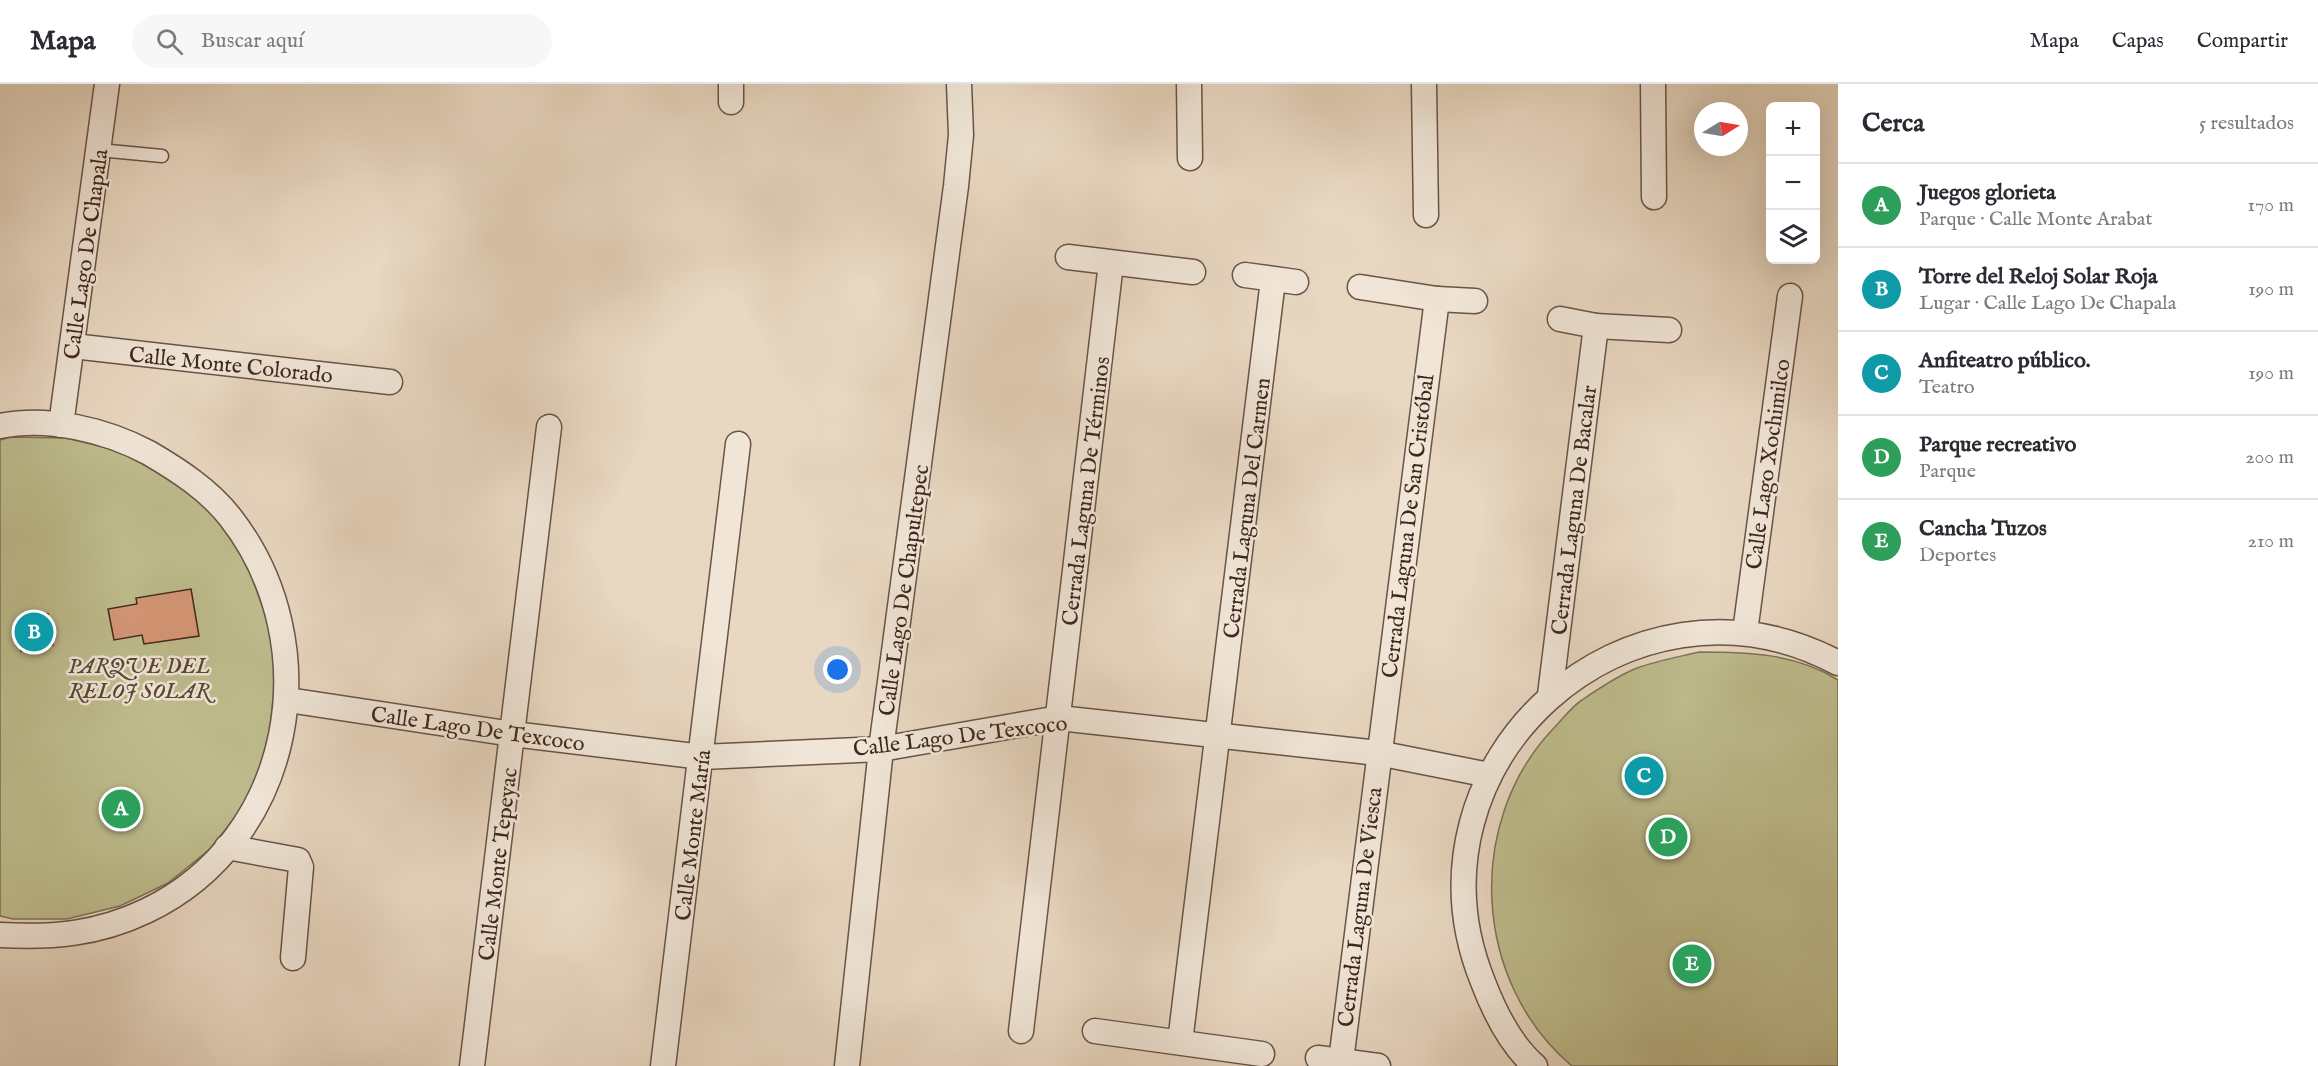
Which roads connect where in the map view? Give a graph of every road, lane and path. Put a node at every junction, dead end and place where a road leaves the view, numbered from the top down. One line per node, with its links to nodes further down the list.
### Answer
1 (107, 84): 6 (street, Calle Lago De Chapala)
2 (959, 84): 35 (street, Calle Lago De Chapultepec)
3 (1189, 84): 8 (street)
4 (1424, 84): 10 (street)
5 (1653, 84): 9 (street)
6 (99, 150): 7 (lane); 22 (street, Calle Lago De Chapala)
7 (162, 156)
8 (1190, 158)
9 (1654, 197)
10 (1426, 215)
11 (1068, 256): 12 (street)
12 (1111, 263): 13 (street); 32 (street, Cerrada Laguna De Términos)
13 (1193, 272)
14 (1245, 275): 34 (street, Cerrada Laguna Del Carmen)
15 (1360, 287): 17 (street)
16 (1790, 296): 28 (street, Calle Lago Xochimilco)
17 (1437, 299): 18 (street); 36 (street, Cerrada Laguna De San Cristóbal)
18 (1474, 301)
19 (1560, 319): 20 (street)
20 (1596, 326): 21 (street); 30 (street, Cerrada Laguna De Bacalar)
21 (1669, 330)
22 (73, 346): 23 (street, Calle Monte Colorado); 24 (street, Calle Lago De Chapala)
23 (390, 382)
24 (61, 424): 25 (street); 31 (street)
25 (0, 426)
26 (549, 427): 33 (street, Calle Monte Tepeyac)
27 (738, 444): 37 (street, Calle Monte María)
28 (1745, 632): 29 (street); 30 (street)
29 (1838, 663)
30 (1550, 695): 38 (street)
31 (288, 700): 33 (street, Calle Lago De Texcoco); 39 (street)
32 (1059, 718): 34 (street, Calle Lago De Texcoco); 35 (street, Calle Lago De Texcoco); 42 (street, Cerrada Laguna De Términos)
33 (513, 734): 37 (street, Calle Lago De Texcoco); 46 (street, Calle Monte Tepeyac)
34 (1218, 736): 36 (street, Calle Lago De Texcoco); 44 (street, Cerrada Laguna Del Carmen)
35 (882, 749): 37 (street, Calle Lago De Texcoco); 48 (street, Calle Lago De Chapultepec)
36 (1378, 753): 38 (street, Calle Lago De Texcoco); 49 (street, Cerrada Laguna De Viesca)
37 (702, 757): 47 (street, Calle Monte María)
38 (1489, 775): 50 (street)
39 (227, 847): 40 (street); 41 (street)
40 (0, 935)
41 (293, 958)
42 (1021, 1031)
43 (1095, 1031): 44 (street)
44 (1180, 1041): 45 (street)
45 (1262, 1054)
46 (472, 1066)
47 (663, 1066)
48 (847, 1066)
49 (1378, 1066)
50 (1535, 1066)

